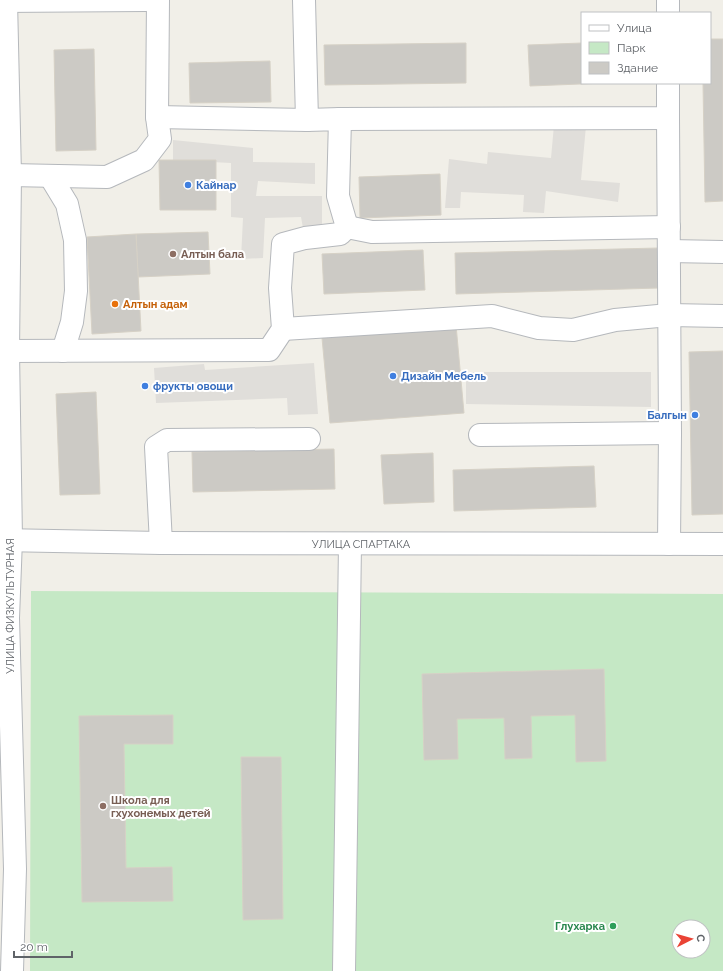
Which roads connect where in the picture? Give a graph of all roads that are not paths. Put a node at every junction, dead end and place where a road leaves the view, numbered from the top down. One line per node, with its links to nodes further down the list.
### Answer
1 (146, 0): 5 (street)
2 (158, 0): 9 (street)
3 (304, 0): 12 (street)
4 (668, 0): 6 (street)
5 (4, 1): 8 (street, УЛИЦА ФИЗКУЛЬТУРНАЯ)
6 (668, 12)
7 (668, 84): 10 (street)
8 (4, 102): 13 (street, УЛИЦА ФИЗКУЛЬТУРНАЯ)
9 (157, 117): 12 (street); 14 (street)
10 (668, 118): 11 (street); 16 (street)
11 (340, 119): 12 (street); 15 (street)
12 (307, 120)
13 (10, 174): 14 (street); 22 (street, УЛИЦА ФИЗКУЛЬТУРНАЯ)
14 (50, 176): 23 (street)
15 (347, 227): 16 (street); 21 (street)
16 (669, 227): 17 (street)
17 (669, 251): 18 (street); 19 (street)
18 (723, 252)
19 (669, 315): 20 (street); 21 (street); 24 (street)
20 (723, 316)
21 (284, 329): 23 (street)
22 (8, 351): 23 (street); 26 (street, УЛИЦА ФИЗКУЛЬТУРНАЯ)
23 (63, 351)
24 (670, 434): 25 (street); 31 (street)
25 (480, 435)
26 (5, 436): 28 (street, УЛИЦА ФИЗКУЛЬТУРНАЯ)
27 (309, 439): 29 (street)
28 (5, 540): 29 (street, УЛИЦА СПАРТАКА); 33 (street, УЛИЦА ФИЗКУЛЬТУРНАЯ)
29 (161, 543): 30 (street, УЛИЦА СПАРТАКА)
30 (350, 544): 31 (street, УЛИЦА СПАРТАКА); 36 (street)
31 (669, 544): 32 (street, УЛИЦА СПАРТАКА)
32 (723, 544)
33 (4, 618): 34 (street, УЛИЦА ФИЗКУЛЬТУРНАЯ)
34 (7, 882): 35 (street, УЛИЦА ФИЗКУЛЬТУРНАЯ)
35 (12, 971)
36 (344, 971)

